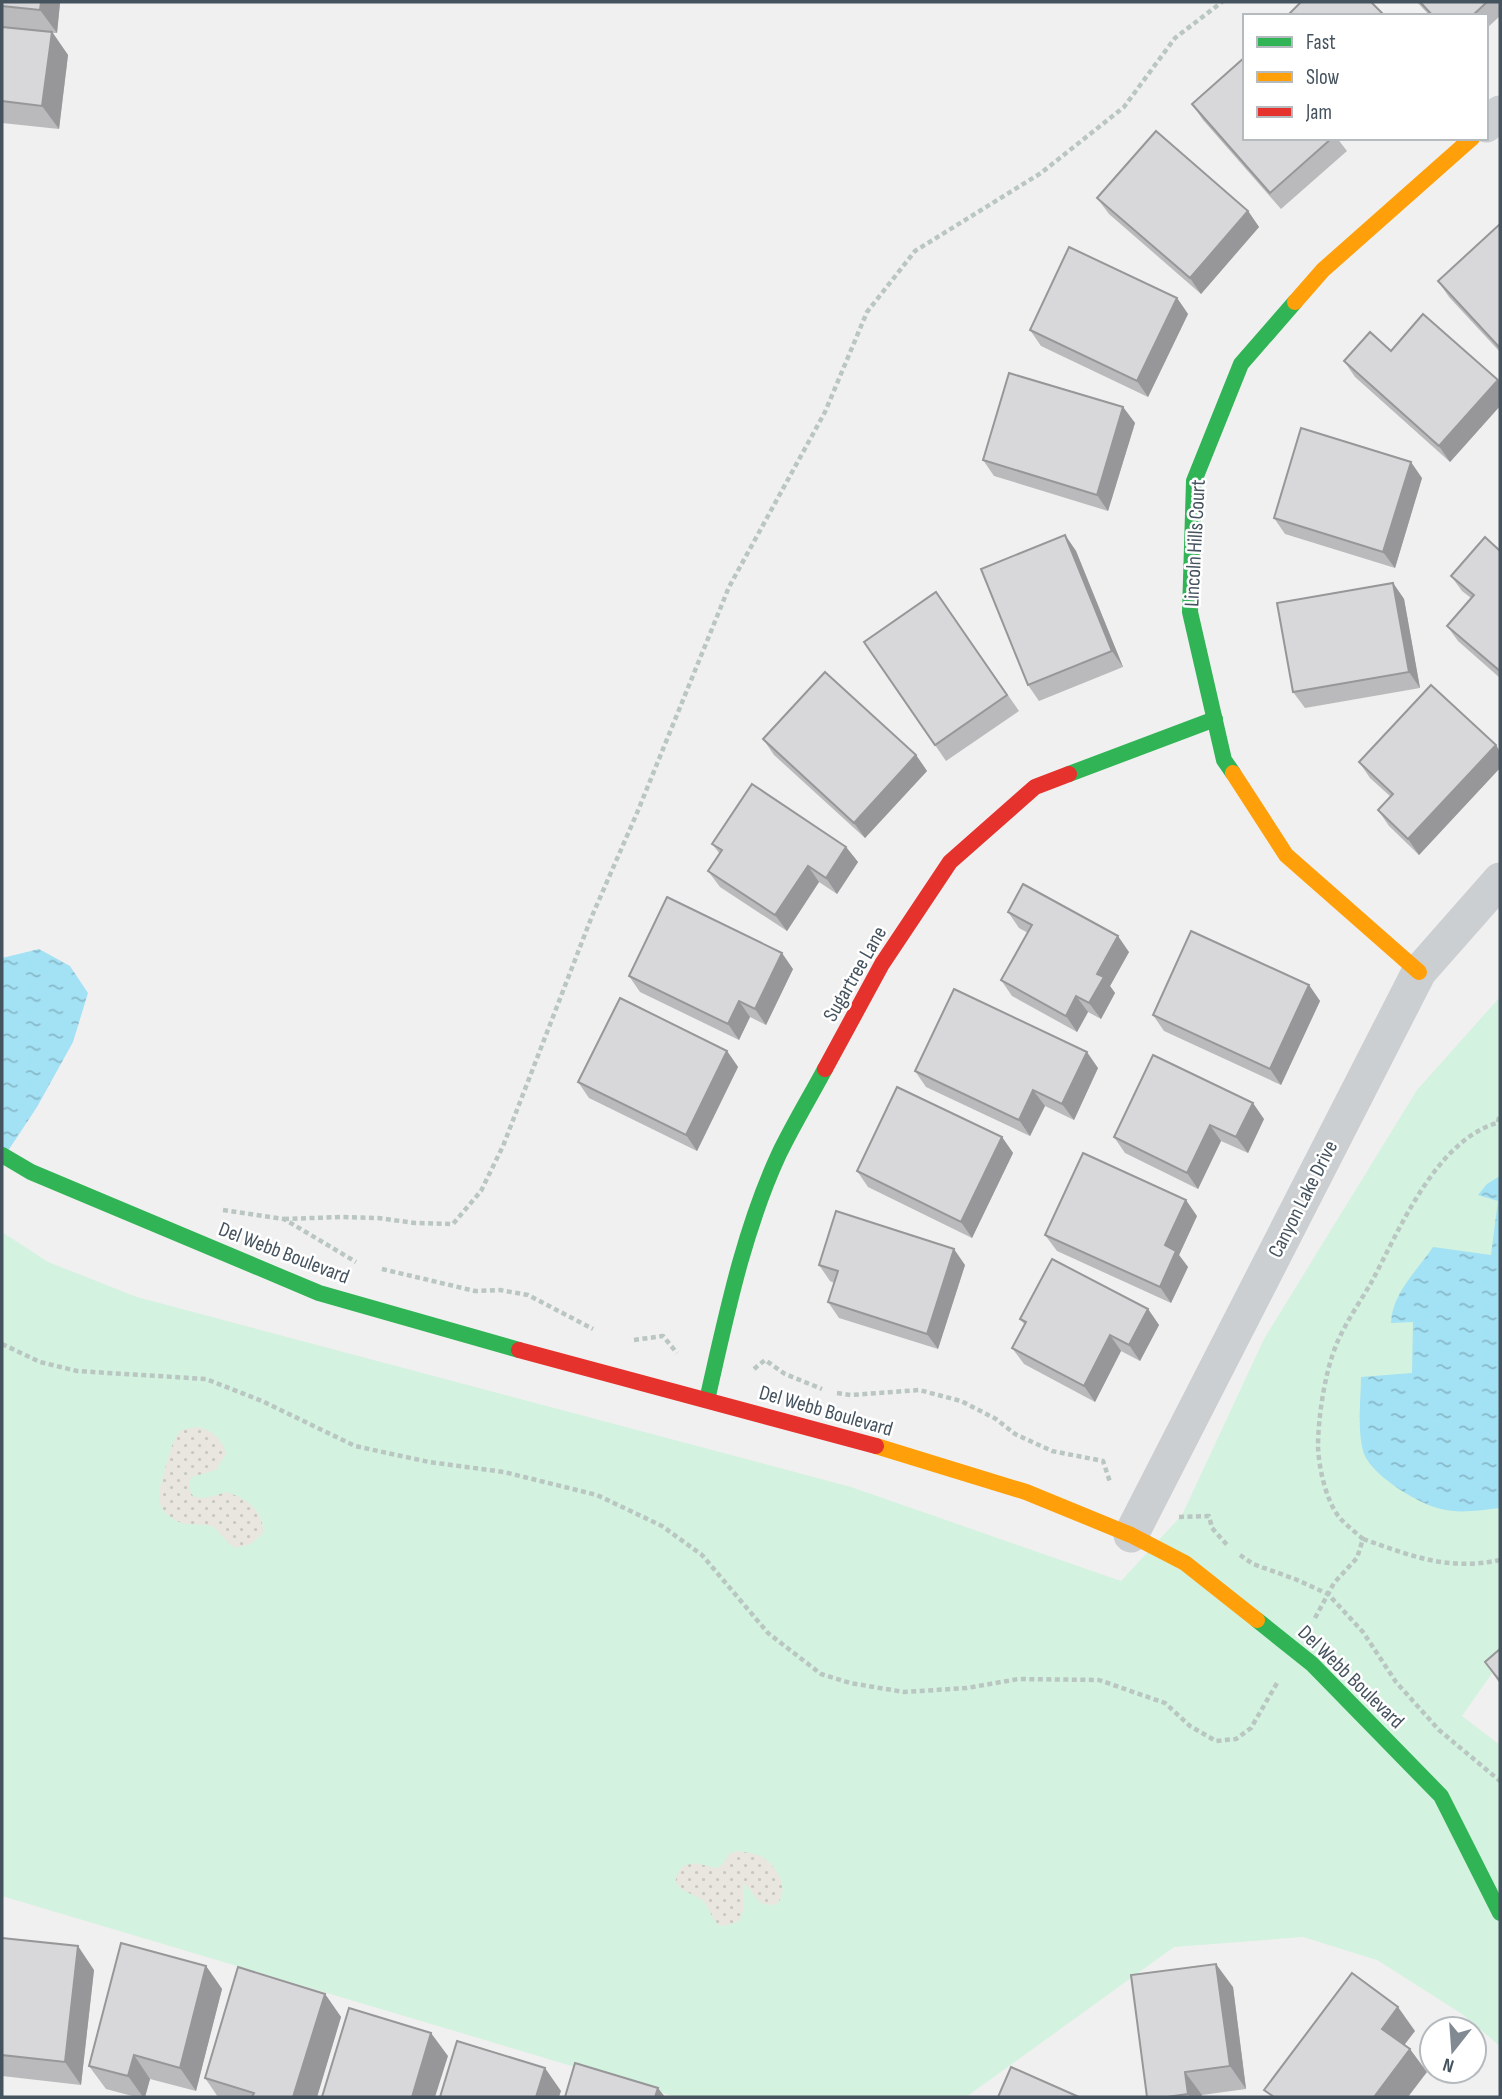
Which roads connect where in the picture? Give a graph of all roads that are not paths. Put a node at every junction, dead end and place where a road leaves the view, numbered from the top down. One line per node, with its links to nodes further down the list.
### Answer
1 (1470, 140): 2 (street, Lincoln Hills Court)
2 (1215, 719): 4 (street, Lincoln Hills Court); 6 (street, Sugartree Lane)
3 (1500, 880): 4 (street, Canyon Lake Drive)
4 (1419, 972): 7 (street, Canyon Lake Drive)
5 (2, 1155): 6 (street, Del Webb Boulevard)
6 (707, 1400): 7 (street, Del Webb Boulevard)
7 (1131, 1535): 8 (street, Del Webb Boulevard)
8 (1500, 1913)

